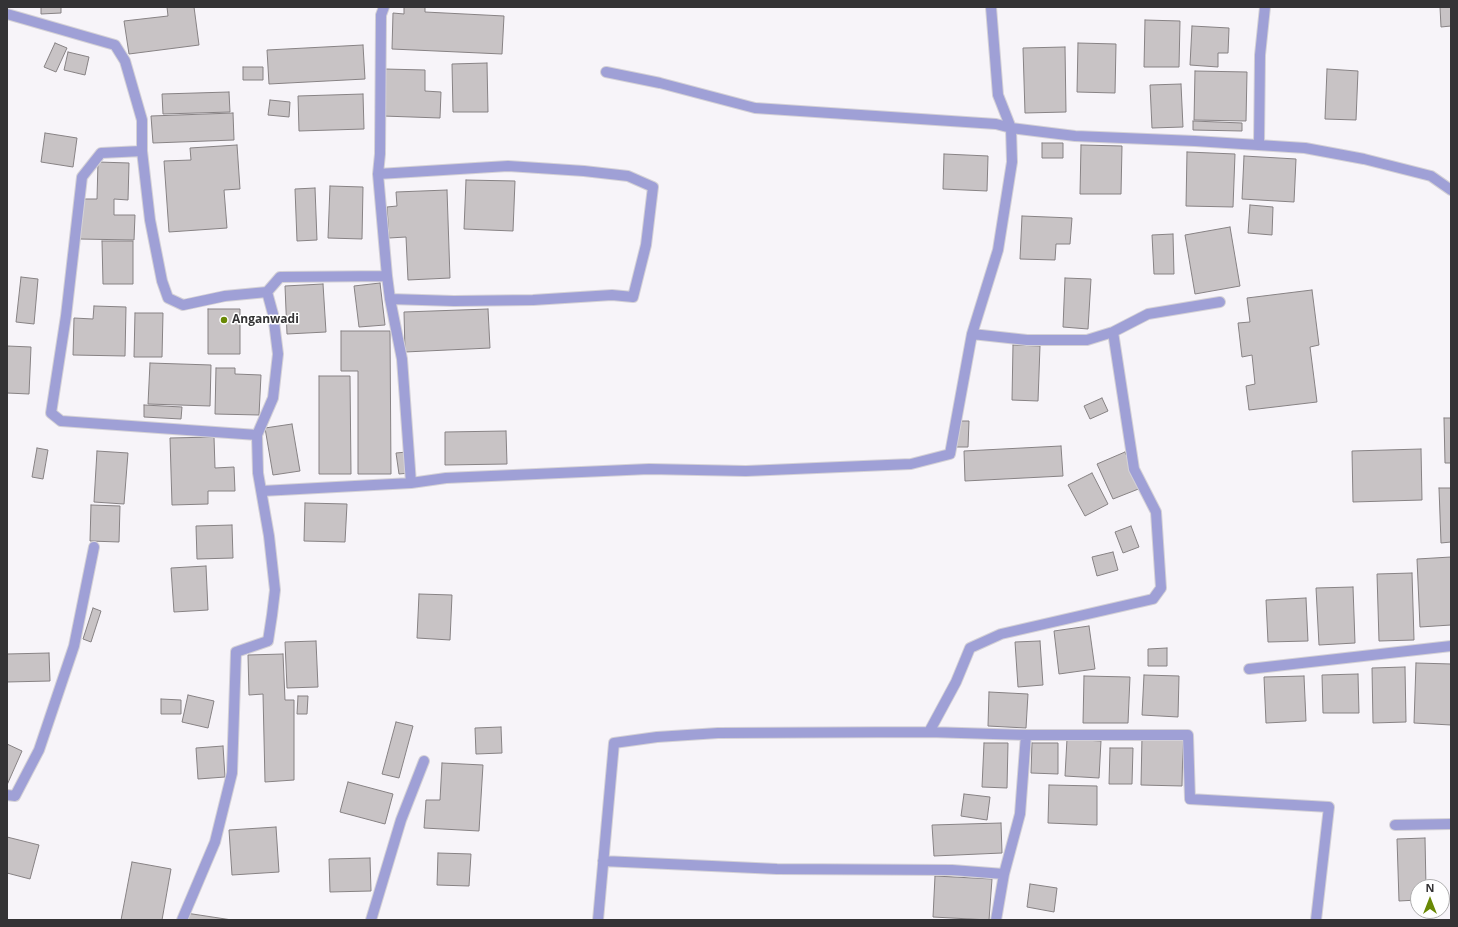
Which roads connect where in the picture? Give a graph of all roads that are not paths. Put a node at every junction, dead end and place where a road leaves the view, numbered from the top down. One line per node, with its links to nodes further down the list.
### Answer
1 (384, 7): 9 (street)
2 (991, 7): 6 (street)
3 (1264, 7): 7 (street)
4 (7, 14): 8 (street)
5 (606, 72): 6 (street)
6 (1011, 128): 7 (street); 16 (street)
7 (1259, 145): 10 (street)
8 (142, 151): 12 (street); 17 (street)
9 (378, 174): 11 (street); 13 (street)
10 (1451, 190)
11 (388, 276): 12 (street); 13 (street)
12 (267, 292): 17 (street)
13 (390, 299): 18 (street)
14 (1220, 302): 15 (street)
15 (1113, 332): 16 (street); 23 (street)
16 (972, 334): 18 (street)
17 (257, 435): 19 (street)
18 (411, 483): 19 (street)
19 (262, 491): 31 (street)
20 (94, 547): 26 (street)
21 (1451, 646): 22 (street)
22 (1249, 670)
23 (930, 732): 24 (street); 29 (street)
24 (1026, 735): 30 (street); 35 (street)
25 (424, 761): 32 (street)
26 (7, 795)
27 (1451, 824): 28 (street)
28 (1395, 825)
29 (603, 861): 30 (street); 33 (street)
30 (1004, 874): 34 (street)
31 (182, 920)
32 (371, 920)
33 (598, 920)
34 (996, 920)
35 (1316, 920)

